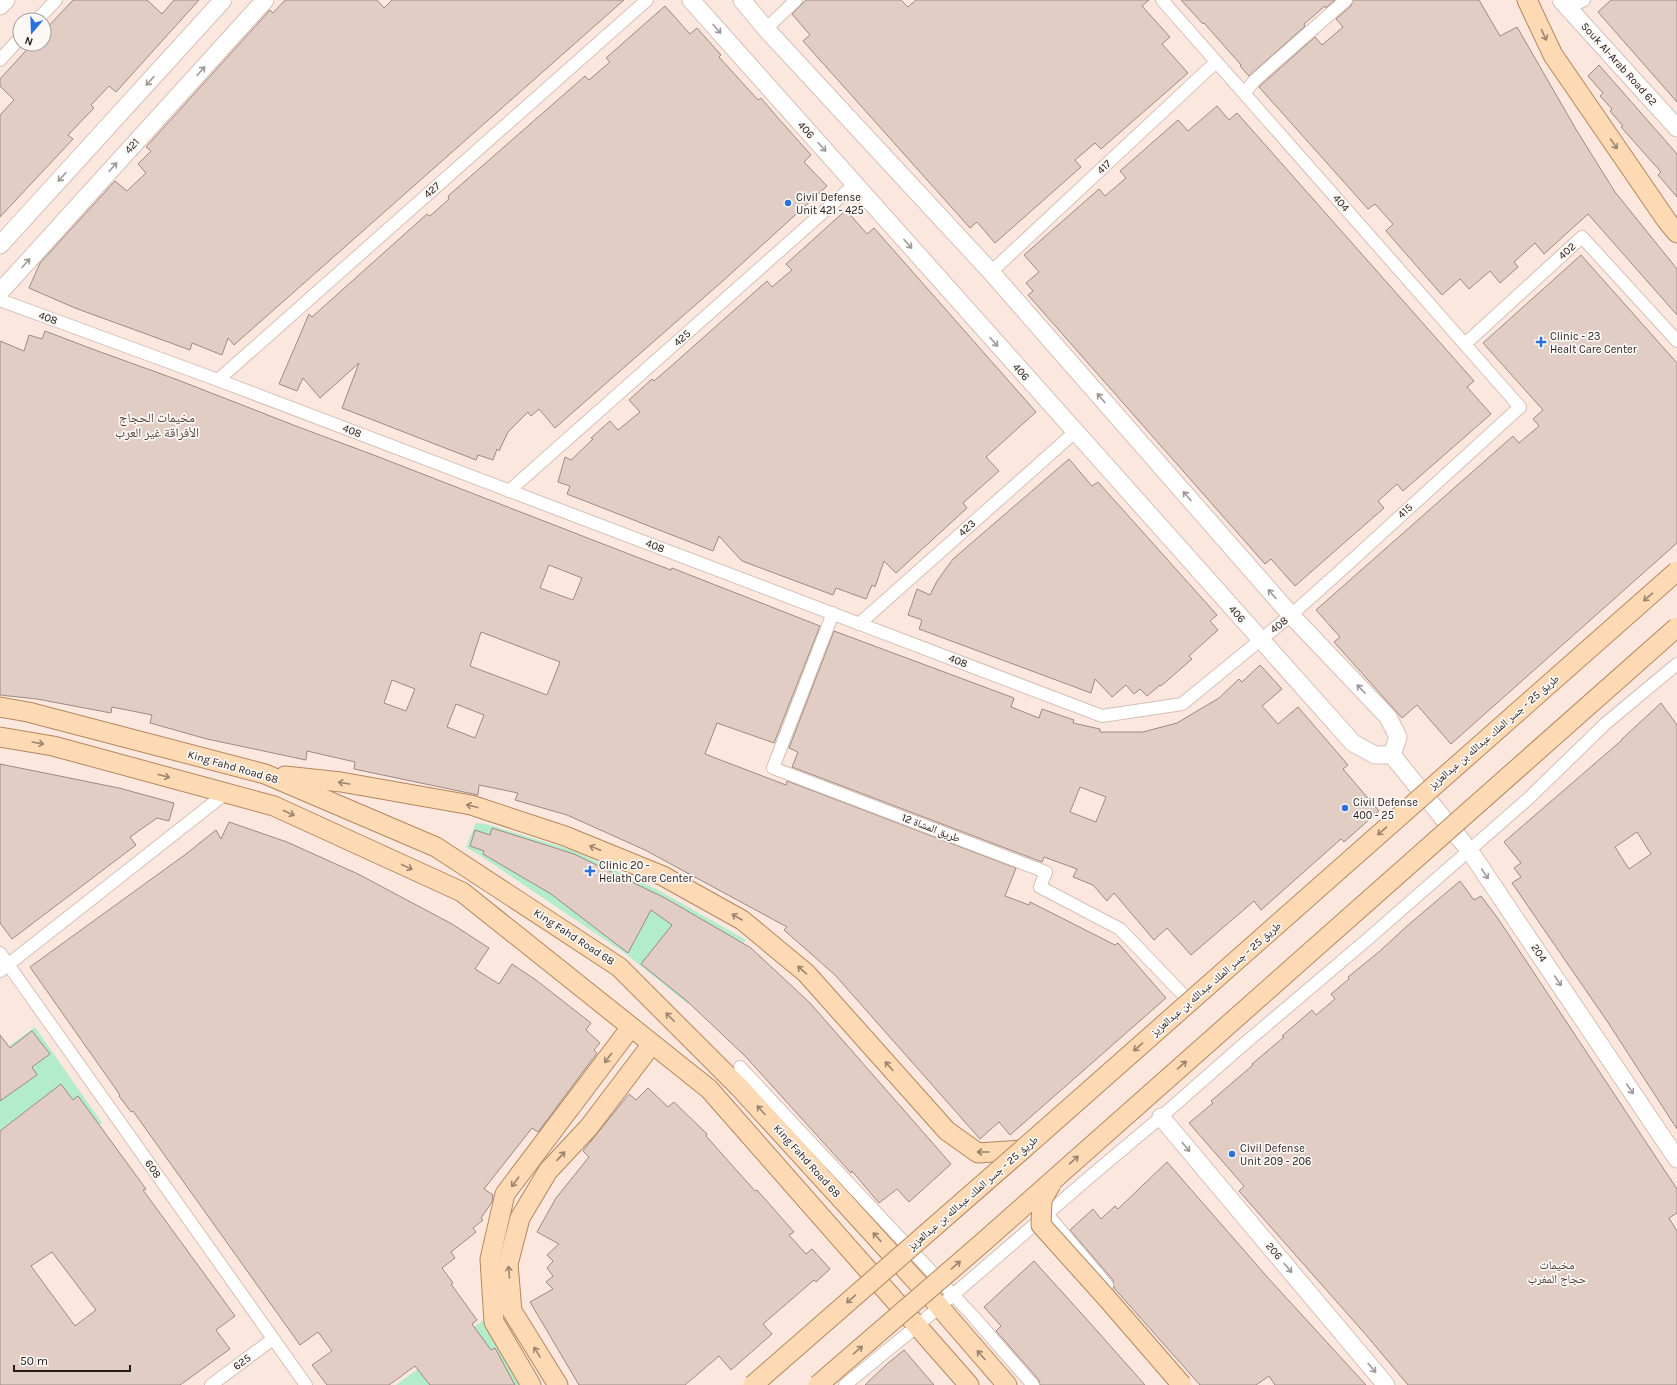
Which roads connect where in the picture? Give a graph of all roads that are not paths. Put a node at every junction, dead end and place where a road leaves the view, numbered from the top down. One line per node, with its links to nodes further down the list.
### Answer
1 (6, 0): 14 (street)
2 (56, 0): 15 (street)
3 (223, 0): 24 (street, one-way to 24)
4 (265, 0): 26 (street, 421, one-way to 4)
5 (647, 0): 30 (street, 427)
6 (691, 0): 22 (street, 406, one-way to 22)
7 (742, 0): 16 (street)
8 (796, 0): 16 (street)
9 (1162, 0): 19 (street, 404)
10 (1346, 0): 20 (street)
11 (1527, 0): 23 (main road, one-way to 23)
12 (1584, 0): 13 (street)
13 (1565, 4): 21 (street, Souk Al-Arab Road 62)
14 (0, 6)
15 (45, 12)
16 (766, 28): 25 (street)
17 (12, 47): 18 (street)
18 (0, 60)
19 (1216, 62): 20 (street, 404); 25 (street, 417)
20 (1244, 93): 29 (street, 404)
21 (1677, 128)
22 (855, 184): 32 (street, 406, one-way to 32); 33 (street, 425)
23 (1677, 233)
24 (0, 245)
25 (991, 272): 36 (street, one-way to 25)
26 (0, 292)
27 (0, 300): 30 (street, 408)
28 (1677, 341): 29 (street, 402)
29 (1465, 344): 31 (street, 404)
30 (218, 380): 33 (street, 408)
31 (1520, 407): 36 (street, 415)
32 (1074, 432): 37 (street, 423); 39 (street, 406)
33 (509, 491): 35 (street, 408)
34 (1677, 571): 54 (main road, طريق 25 - جسر الملك عبدالله بن عبدالعزيز, one-way to 54, bridge)
35 (833, 614): 37 (street, 408); 49 (street, طريق المشاة 12)
36 (1291, 615): 39 (street, 408); 43 (street, one-way to 36)
37 (859, 624): 39 (street, 408)
38 (1677, 627): 56 (main road, one-way to 38, bridge)
39 (1261, 640): 43 (street, 406)
40 (1676, 668): 46 (street)
41 (0, 707): 44 (main road, King Fahd Road 68)
42 (0, 737): 45 (main road, one-way to 45)
43 (1392, 755): 46 (street, 204)
44 (265, 774): 54 (main road, one-way to 44); 58 (main road, King Fahd Road 68, one-way to 44)
45 (226, 793): 48 (street); 50 (main road, one-way to 50)
46 (1469, 850): 53 (street); 55 (street, 204, one-way to 55)
47 (0, 953): 48 (street, 608)
48 (4, 968): 60 (street, 608)
49 (1192, 1004)
50 (631, 1027): 51 (main road); 64 (main road, one-way to 64)
51 (652, 1044): 59 (main road); 65 (main road, one-way to 51)
52 (740, 1067): 72 (street)
53 (1161, 1117): 57 (street); 75 (street, 206, one-way to 75)
54 (1022, 1150): 66 (main road, طريق 25 - جسر الملك عبدالله بن عبدالعزيز, one-way to 66, bridge)
55 (1677, 1159)
56 (1054, 1178): 61 (main road, one-way to 56, bridge); 73 (main road, bridge)
57 (1047, 1214): 58 (street); 74 (street)
58 (940, 1307): 59 (street); 71 (main road, King Fahd Road 68, one-way to 58)
59 (917, 1326): 69 (street); 70 (main road)
60 (273, 1339): 62 (street, 625); 63 (street, 608)
61 (840, 1366): 67 (main road, bridge); 68 (main road)
62 (211, 1385)
63 (306, 1385)
64 (531, 1385)
65 (558, 1385)
66 (753, 1385)
67 (818, 1385)
68 (835, 1385)
69 (846, 1385)
70 (969, 1385)
71 (1007, 1385)
72 (1033, 1385)
73 (1182, 1385)
74 (1192, 1385)
75 (1386, 1385)

